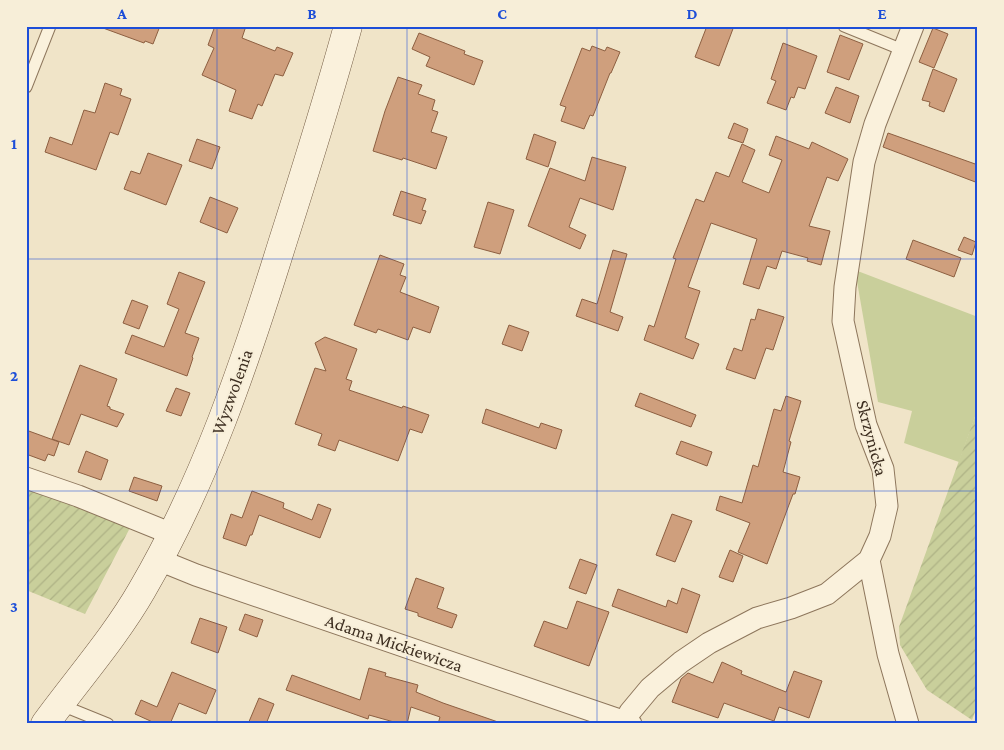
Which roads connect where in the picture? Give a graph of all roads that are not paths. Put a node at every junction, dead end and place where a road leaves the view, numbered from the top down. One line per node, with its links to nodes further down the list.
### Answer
1 (50, 26): 6 (lane)
2 (348, 26): 8 (street, Wyzwolenia)
3 (844, 26): 5 (lane)
4 (913, 26): 5 (street, Skrzynicka)
5 (903, 50): 10 (street, Skrzynicka)
6 (26, 87)
7 (26, 478): 8 (street)
8 (172, 534): 9 (street, Wyzwolenia)
9 (159, 560): 11 (street, Wyzwolenia); 12 (street, Adama Mickiewicza)
10 (869, 560): 12 (street, Skrzynicka); 15 (street)
11 (61, 702): 13 (street, Wyzwolenia); 14 (lane)
12 (628, 723)
13 (45, 724)
14 (108, 724)
15 (908, 724)

